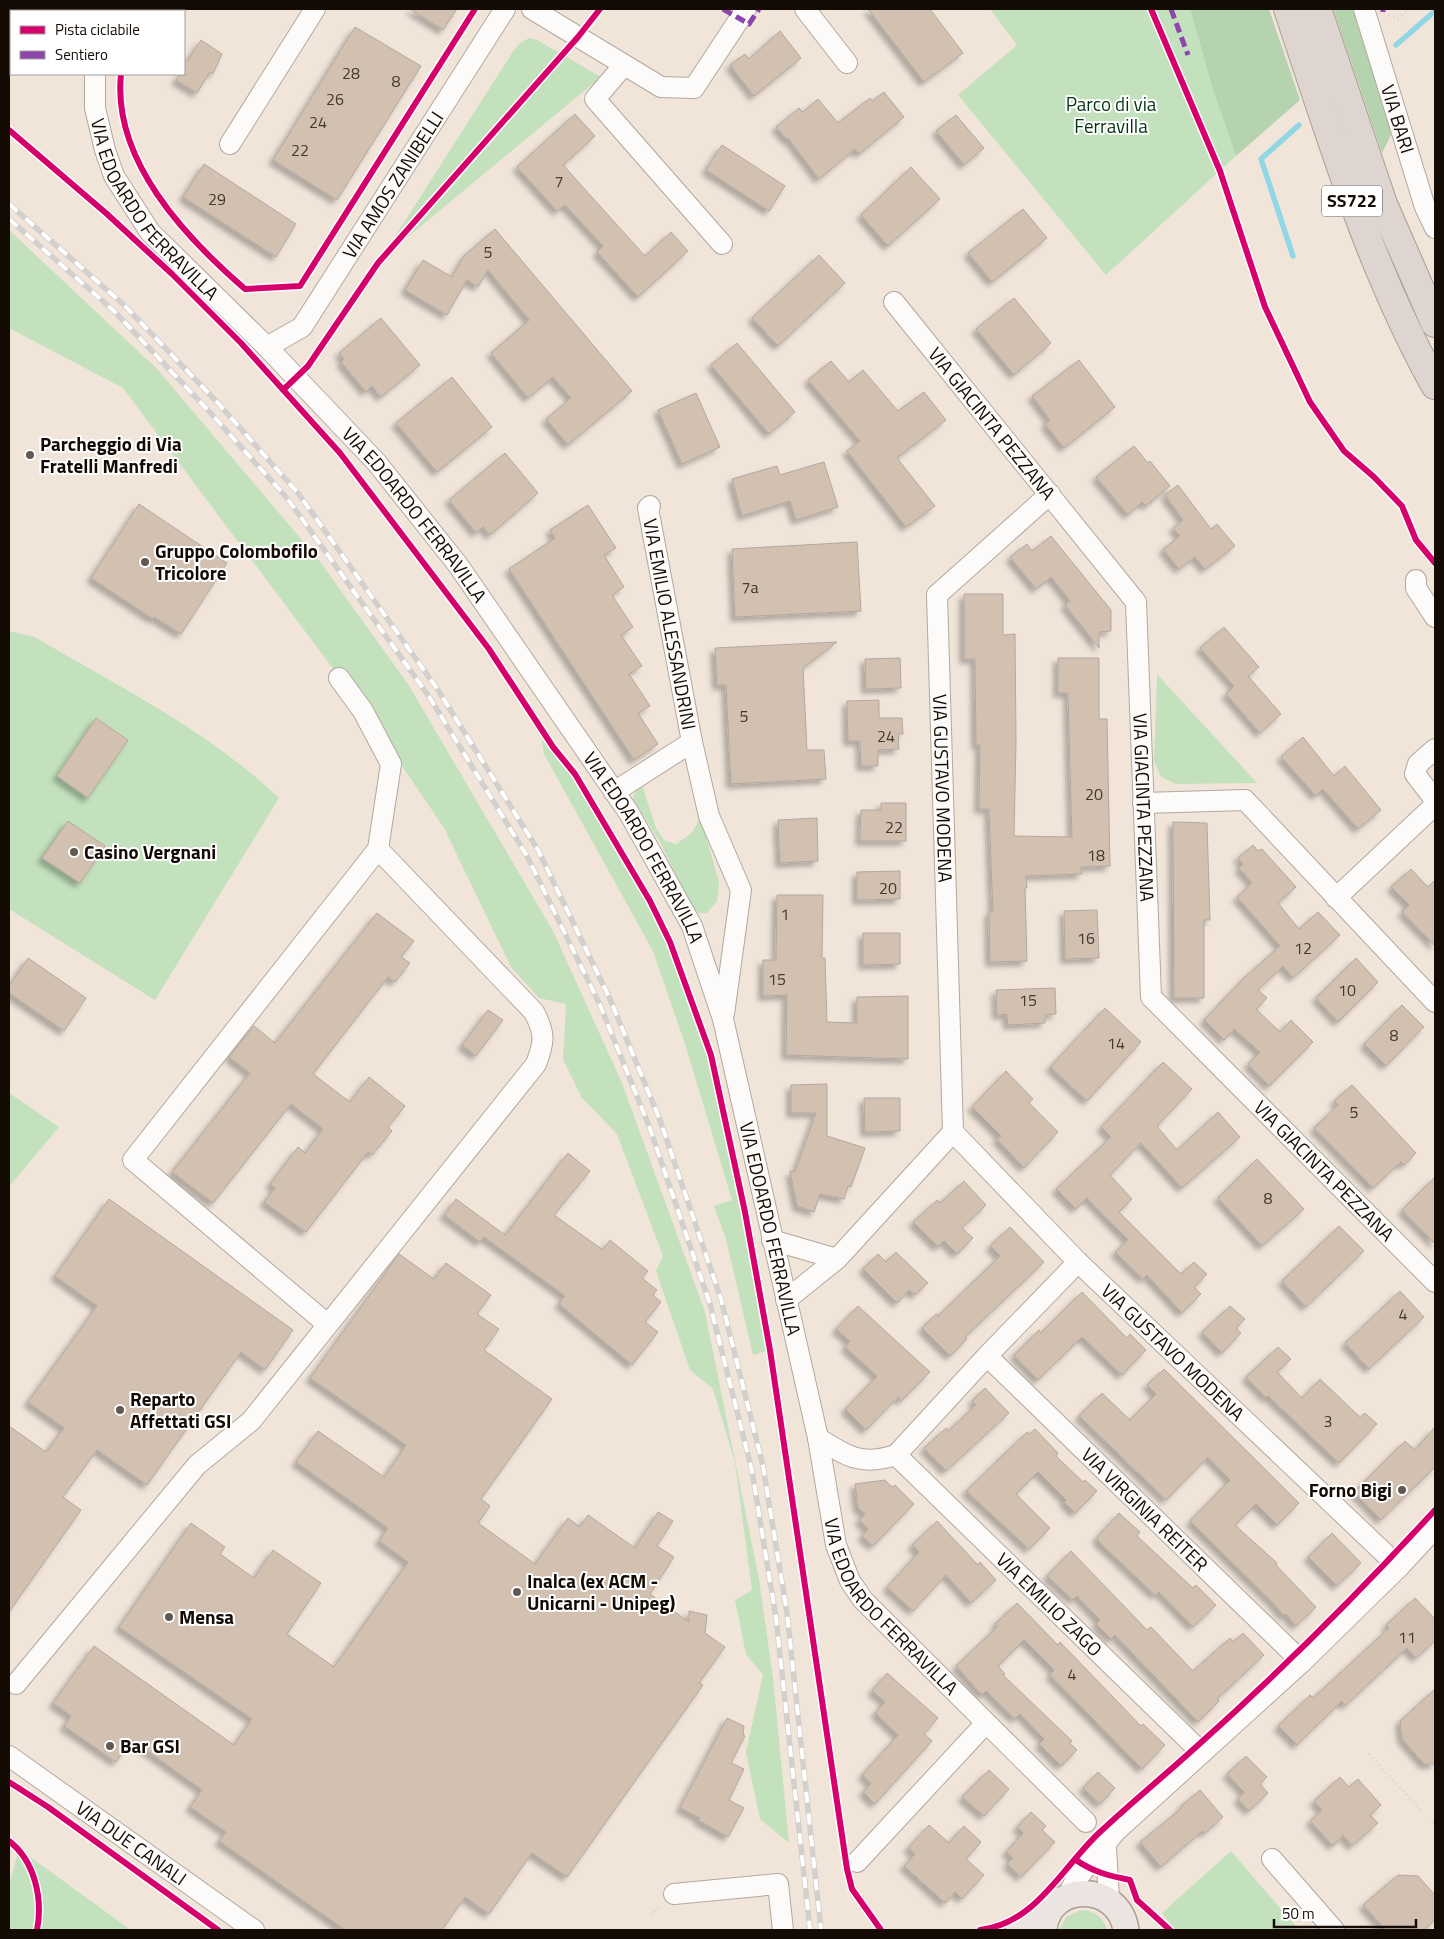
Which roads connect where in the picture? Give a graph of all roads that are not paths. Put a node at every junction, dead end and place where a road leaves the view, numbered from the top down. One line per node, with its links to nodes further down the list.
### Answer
1 (315, 9): 12 (street)
2 (505, 9): 17 (street, VIA AMOS ZANIBELLI)
3 (532, 9): 10 (street)
4 (746, 9): 10 (street)
5 (805, 9): 9 (street)
6 (1288, 9): 18 (highway, SS722)
7 (1317, 9): 16 (highway, SS722)
8 (1366, 13): 13 (street, VIA BARI)
9 (847, 63)
10 (624, 65): 14 (street)
11 (95, 75): 17 (street, VIA EDOARDO FERRAVILLA)
12 (230, 144)
13 (1435, 228)
14 (722, 244)
15 (894, 302): 19 (street, VIA GIACINTA PEZZANA)
16 (1435, 323)
17 (267, 347): 26 (street, VIA EDOARDO FERRAVILLA)
18 (1435, 385)
19 (1050, 494): 28 (street, VIA GIACINTA PEZZANA); 34 (street, VIA GUSTAVO MODENA)
20 (650, 506): 24 (street, VIA EMILIO ALESSANDRINI)
21 (1416, 580): 22 (street)
22 (1435, 616)
23 (339, 678): 30 (street)
24 (692, 742): 26 (street, VIA EMILIO ALESSANDRINI); 33 (street, VIA EMILIO ALESSANDRINI)
25 (1435, 749): 27 (street)
26 (614, 792): 33 (street, VIA EDOARDO FERRAVILLA)
27 (1435, 800)
28 (1144, 803): 31 (street); 38 (street, VIA GIACINTA PEZZANA)
29 (1435, 805): 31 (street)
30 (378, 849): 40 (street); 40 (street)
31 (1336, 898): 32 (street)
32 (1435, 1002)
33 (723, 1019): 35 (street, VIA EDOARDO FERRAVILLA)
34 (952, 1132): 36 (street); 37 (street, VIA GUSTAVO MODENA)
35 (772, 1240): 36 (street); 39 (street, VIA EDOARDO FERRAVILLA)
36 (837, 1259): 39 (street)
37 (1078, 1262): 41 (street); 45 (street, VIA GUSTAVO MODENA)
38 (1435, 1282)
39 (786, 1300): 42 (street, VIA EDOARDO FERRAVILLA)
40 (327, 1324): 47 (street)
41 (987, 1356): 43 (street); 46 (street, VIA VIRGINIA REITER)
42 (818, 1438): 43 (street); 48 (street, VIA EDOARDO FERRAVILLA)
43 (896, 1455): 49 (street, VIA EMILIO ZAGO)
44 (1435, 1528): 45 (street)
45 (1399, 1567): 46 (street)
46 (1302, 1662): 49 (street)
47 (16, 1684)
48 (986, 1723): 51 (street, VIA EDOARDO FERRAVILLA); 54 (street)
49 (1202, 1753): 52 (street)
50 (9, 1756): 60 (street, VIA DUE CANALI)
51 (1086, 1822)
52 (1106, 1846): 56 (street); 57 (street)
53 (1272, 1860): 63 (street)
54 (857, 1862)
55 (674, 1894): 61 (street)
56 (1067, 1897): 57 (main road); 58 (main road)
57 (1109, 1901): 59 (main road)
58 (1046, 1922): 62 (main road)
59 (1128, 1928)
60 (254, 1930)
61 (783, 1930)
62 (1018, 1930)
63 (1334, 1930)

